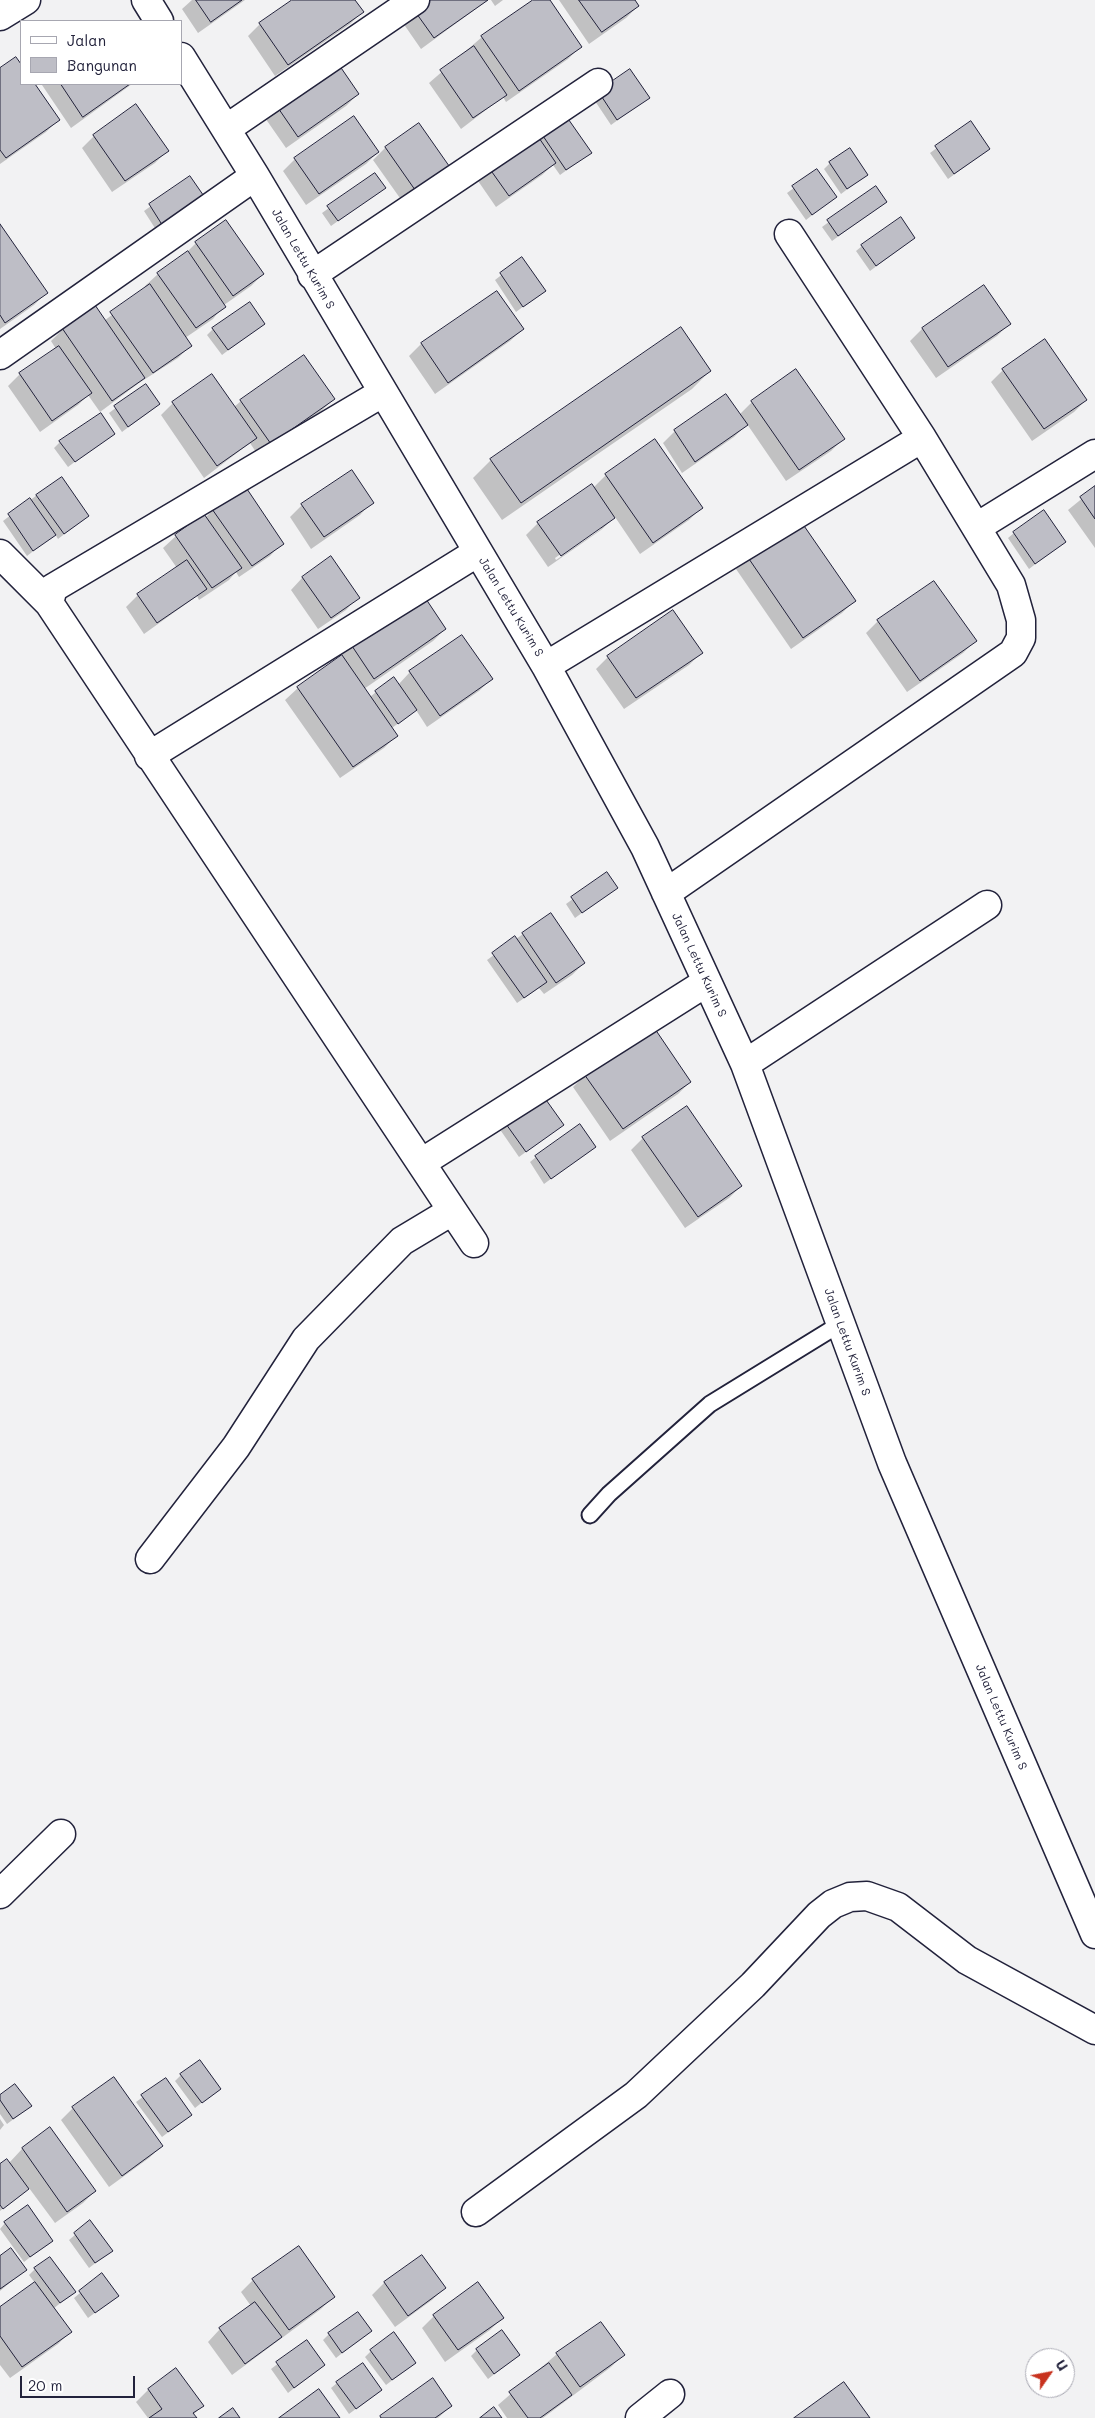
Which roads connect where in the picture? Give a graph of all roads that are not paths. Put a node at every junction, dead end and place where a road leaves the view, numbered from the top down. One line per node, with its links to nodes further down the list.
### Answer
1 (26, 0): 4 (street)
2 (146, 0): 5 (street)
3 (415, 0): 8 (street)
4 (0, 16)
5 (158, 20)
6 (182, 59): 8 (street, Jalan Lettu Kurim S)
7 (598, 83): 11 (street)
8 (226, 129): 9 (street, Jalan Lettu Kurim S)
9 (255, 176): 11 (street, Jalan Lettu Kurim S); 12 (street)
10 (789, 234): 14 (street)
11 (312, 275): 13 (street, Jalan Lettu Kurim S)
12 (0, 355)
13 (382, 393): 17 (street, Jalan Lettu Kurim S); 19 (street)
14 (922, 438): 16 (street); 20 (street)
15 (1095, 454): 16 (street)
16 (977, 527): 22 (street)
17 (478, 552): 20 (street, Jalan Lettu Kurim S); 21 (street)
18 (0, 554): 19 (street)
19 (49, 603): 21 (street)
20 (546, 666): 22 (street, Jalan Lettu Kurim S)
21 (149, 756): 26 (street)
22 (666, 893): 24 (street, Jalan Lettu Kurim S)
23 (986, 905): 25 (street)
24 (707, 982): 25 (street, Jalan Lettu Kurim S); 26 (street)
25 (745, 1064): 29 (street, Jalan Lettu Kurim S)
26 (421, 1163): 27 (street)
27 (452, 1211): 28 (street); 31 (street)
28 (474, 1243)
29 (840, 1324): 30 (lane); 34 (street, Jalan Lettu Kurim S)
30 (590, 1516)
31 (150, 1559)
32 (60, 1834): 33 (street)
33 (0, 1894)
34 (1095, 1934)
35 (1095, 2030): 36 (street)
36 (476, 2212)
37 (670, 2394): 38 (street)
38 (640, 2418)

